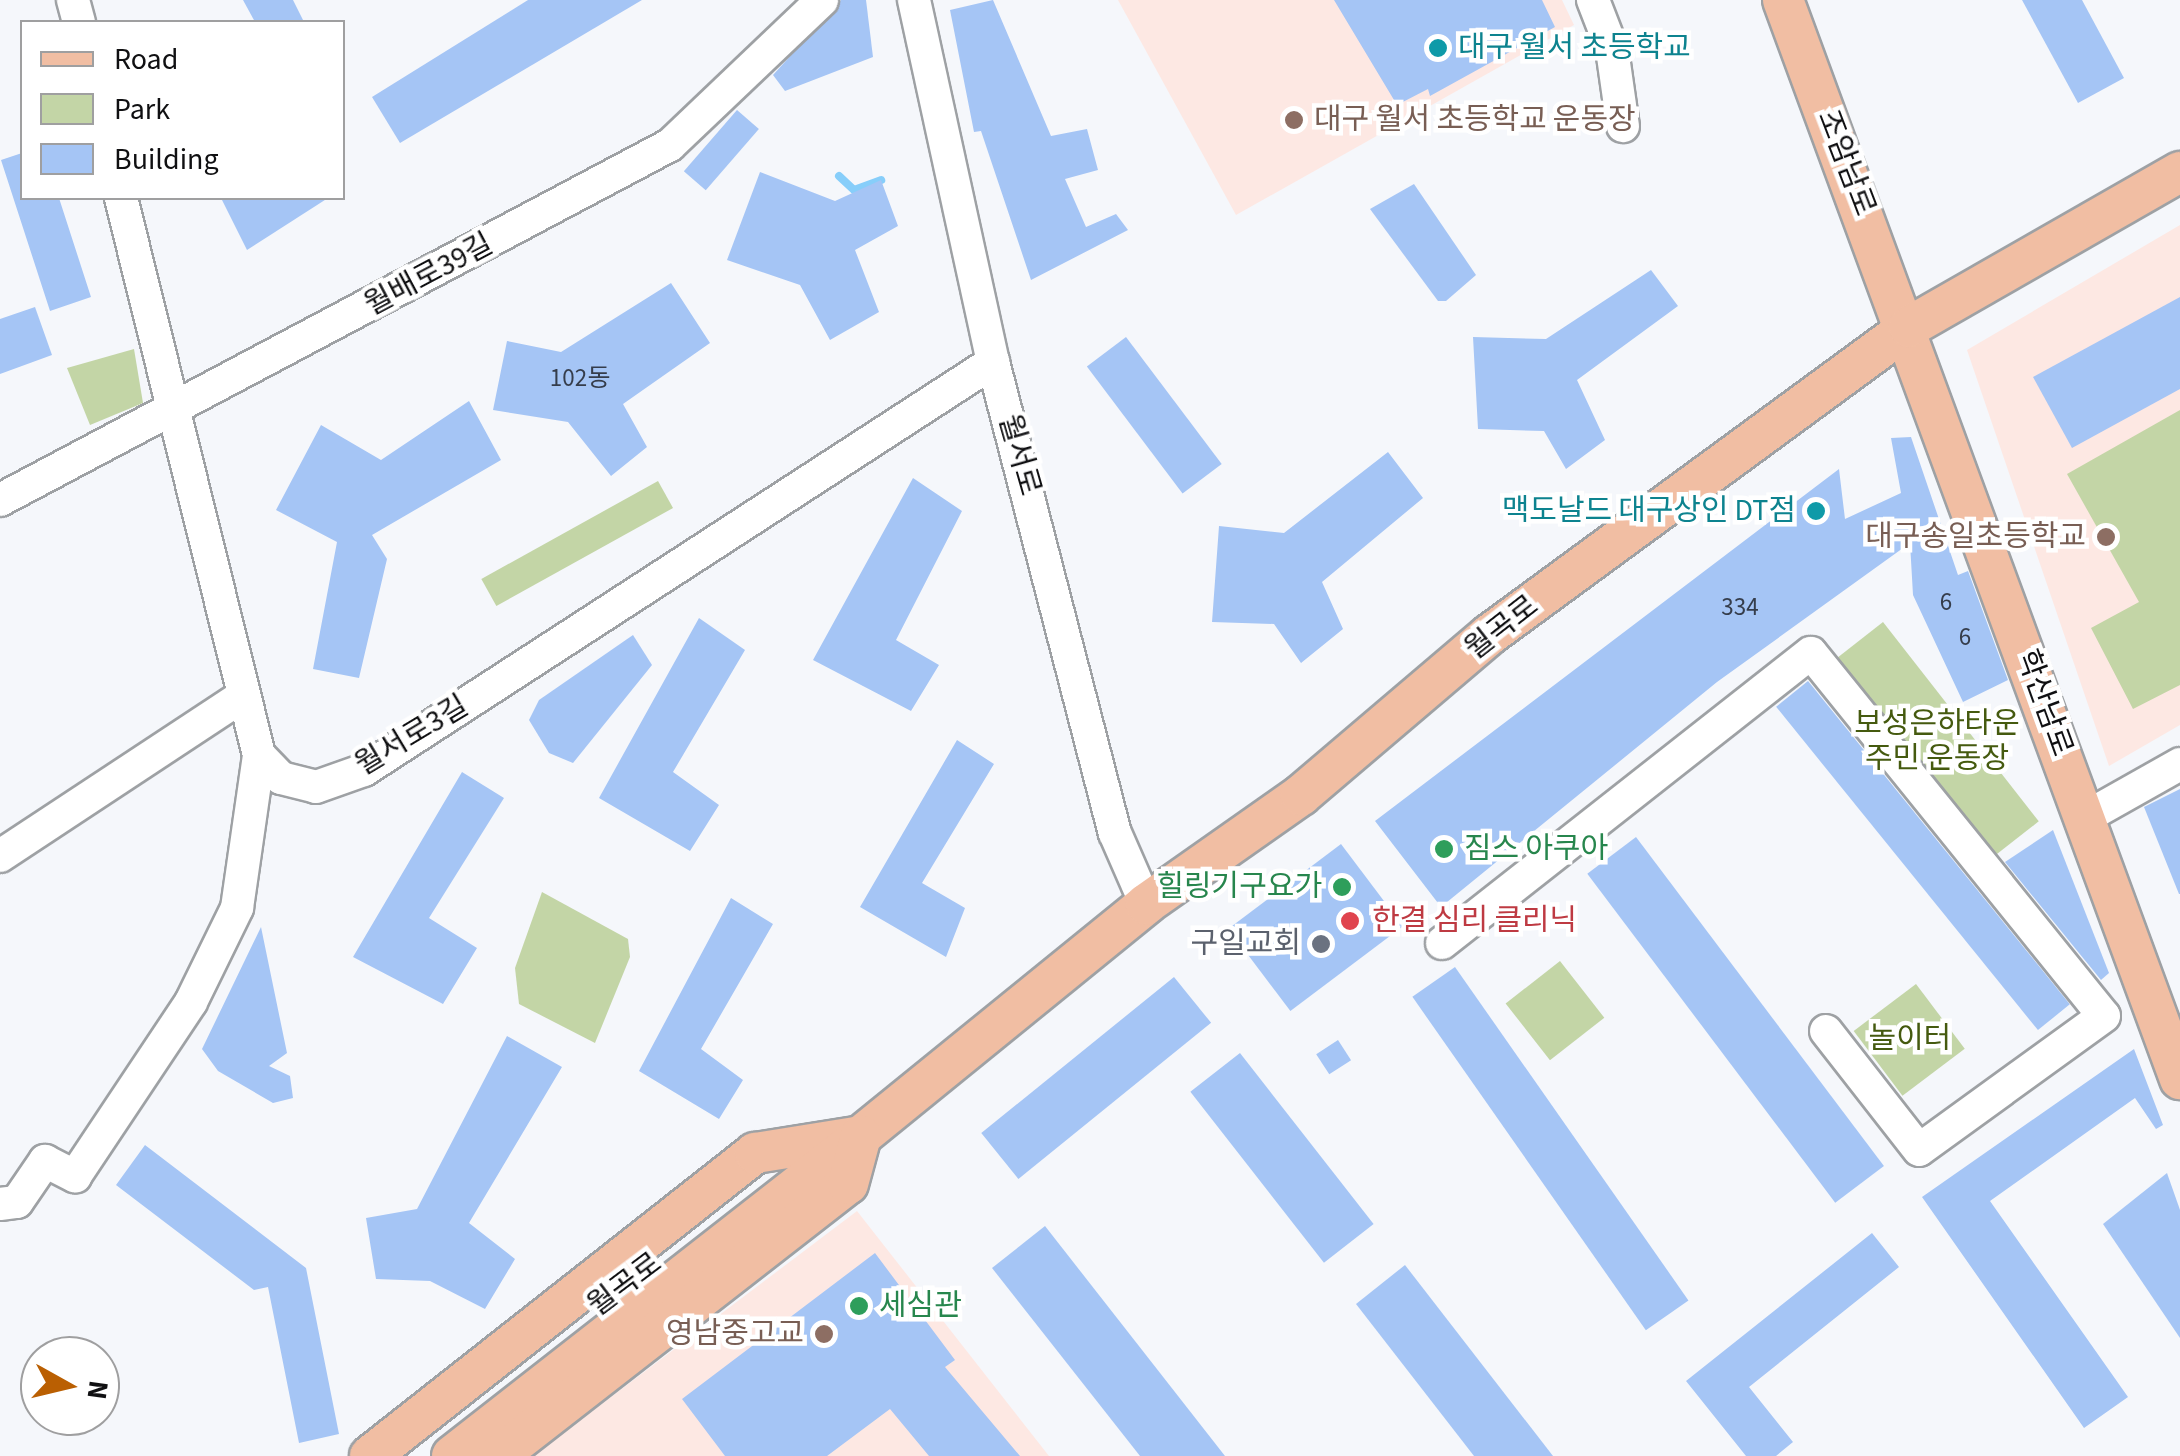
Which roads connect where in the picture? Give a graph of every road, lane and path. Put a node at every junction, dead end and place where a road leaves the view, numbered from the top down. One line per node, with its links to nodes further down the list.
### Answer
1 (822, 0): 10 (street, 월배로39길)
2 (914, 0): 9 (street, 월서로)
3 (1593, 0): 5 (street)
4 (1783, 0): 8 (main road, 조암남로)
5 (1623, 126)
6 (2180, 172): 8 (main road, 월곡로)
7 (120, 200): 10 (street)
8 (1909, 327): 15 (main road, 학산남로); 17 (main road, 월곡로)
9 (994, 362): 13 (street, 월서로3길); 17 (street, 월서로)
10 (172, 413): 11 (street, 월배로39길); 12 (street)
11 (0, 500)
12 (243, 696): 13 (street); 16 (street)
13 (259, 755): 26 (street)
14 (2180, 764): 15 (street)
15 (2086, 818): 21 (main road, 학산남로)
16 (0, 856)
17 (1146, 904): 24 (main road, 월곡로)
18 (1442, 943): 19 (street)
19 (1826, 1031)
20 (2009, 1062): 22 (street)
21 (2180, 1079)
22 (2037, 1100)
23 (1900, 1110): 25 (street)
24 (861, 1136): 27 (main road, 월곡로); 27 (main road); 28 (main road)
25 (1946, 1168)
26 (0, 1204)
27 (487, 1443): 29 (main road, 월곡로)
28 (370, 1456)
29 (402, 1456)

